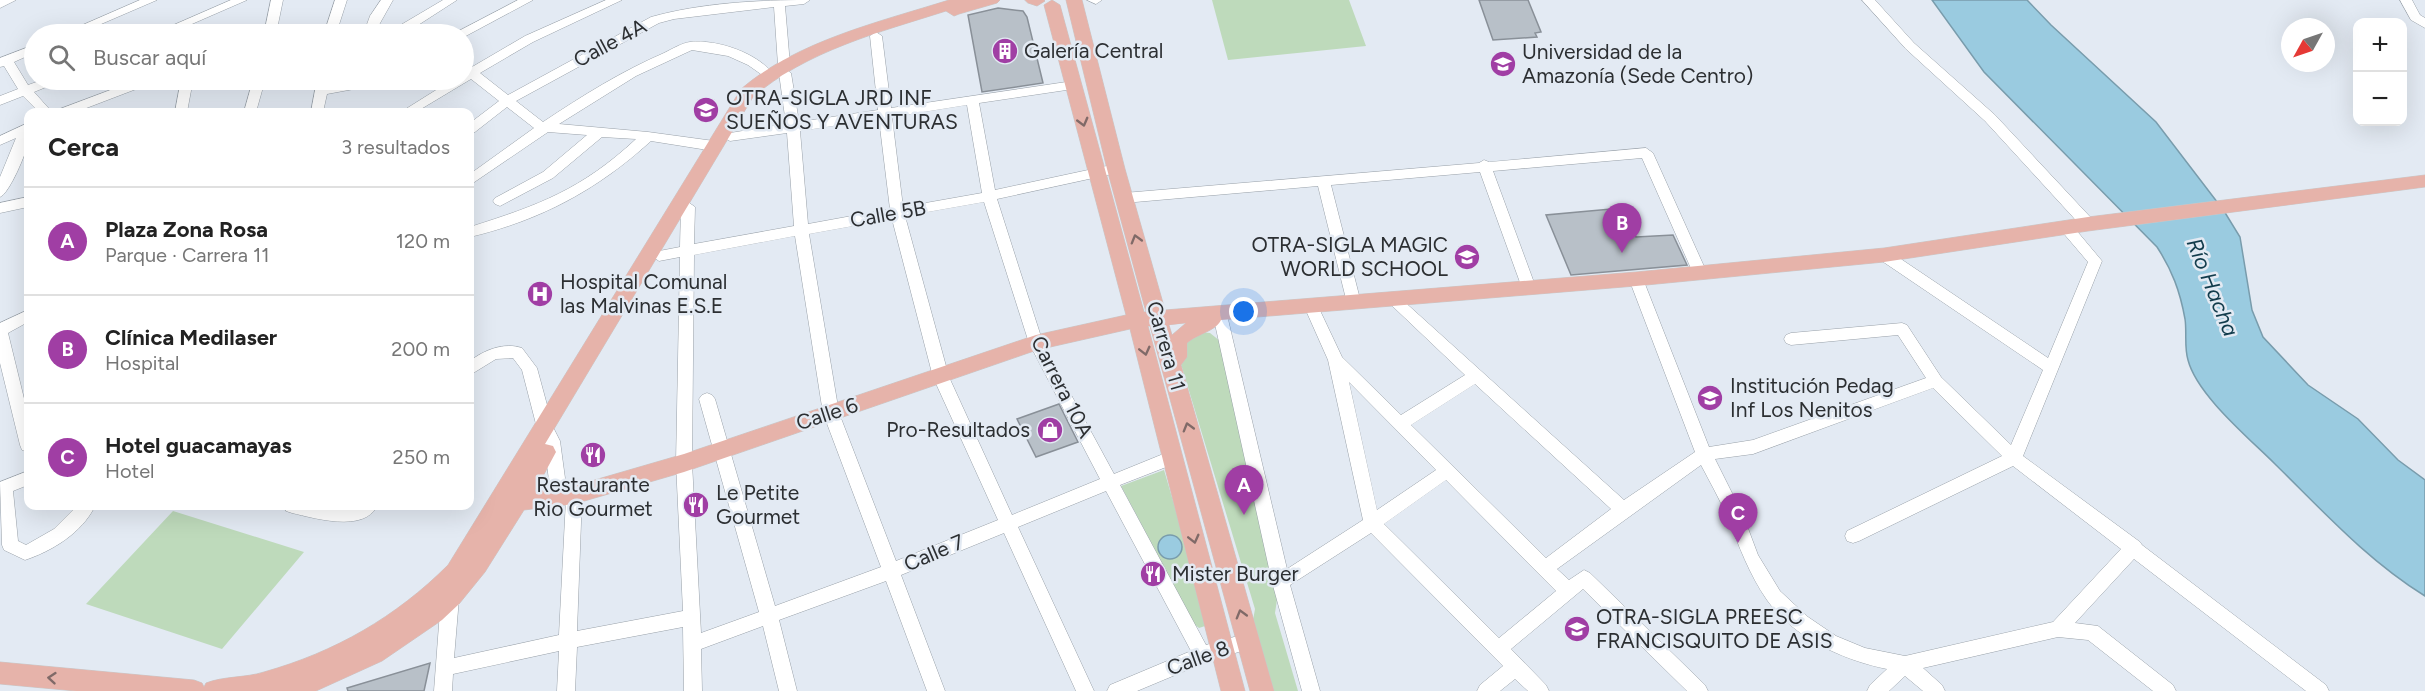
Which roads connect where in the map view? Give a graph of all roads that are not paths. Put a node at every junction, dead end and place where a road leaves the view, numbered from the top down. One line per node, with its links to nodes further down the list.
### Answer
1 (10, 0): 18 (street)
2 (151, 0): 20 (street)
3 (241, 0): 21 (street)
4 (277, 0): 22 (street)
5 (341, 0): 23 (street)
6 (387, 0): 24 (street)
7 (452, 0): 25 (street)
8 (527, 0): 27 (street)
9 (616, 0): 19 (street)
10 (804, 0): 17 (street, Calle 4A)
11 (992, 0): 28 (main road)
12 (1072, 0): 16 (main road); 63 (main road, Carrera 11)
13 (1868, 0): 76 (street)
14 (2406, 0): 26 (street)
15 (959, 1): 32 (main road)
16 (1039, 1): 34 (main road, Carrera 11)
17 (780, 2): 32 (street); 44 (street, Calle 4A)
18 (0, 4)
19 (593, 4): 31 (street)
20 (92, 24)
21 (183, 24)
22 (272, 24)
23 (333, 24)
24 (373, 24)
25 (416, 24)
26 (2425, 24)
27 (474, 26)
28 (876, 36): 32 (main road); 51 (street)
29 (24, 53): 30 (street)
30 (3, 61): 35 (street)
31 (474, 69)
32 (779, 71): 53 (street); 54 (street); 59 (main road)
33 (474, 80): 44 (street)
34 (1073, 85): 42 (street); 64 (main road, Carrera 11, one-way to 64)
35 (24, 90)
36 (122, 90): 46 (street)
37 (185, 90): 47 (street)
38 (256, 90): 48 (street)
39 (321, 90): 49 (street)
40 (440, 90): 50 (street)
41 (25, 91): 43 (street); 45 (street)
42 (972, 100): 51 (street); 69 (street, Carrera 10A)
43 (0, 101)
44 (507, 101): 52 (street, Calle 4A); 53 (street)
45 (42, 108)
46 (75, 108)
47 (182, 108)
48 (251, 108)
49 (318, 108)
50 (412, 108)
51 (885, 114): 54 (street); 75 (street)
52 (474, 126)
53 (542, 127): 56 (street); 65 (street)
54 (792, 127): 59 (street); 78 (street)
55 (24, 129): 58 (street)
56 (599, 132): 57 (street); 71 (street)
57 (648, 136): 59 (street); 79 (street)
58 (0, 141)
59 (722, 141): 73 (main road); 107 (main road)
60 (0, 147): 61 (street)
61 (24, 151): 68 (street)
62 (1484, 165): 66 (street); 83 (street); 85 (street)
63 (1116, 169): 64 (street, Calle 5B); 70 (main road, Carrera 11)
64 (1096, 173): 69 (street, Calle 5B); 92 (main road, Carrera 11)
65 (474, 177)
66 (1323, 180): 70 (street); 87 (street)
67 (2425, 181): 76 (main road, Calle 6)
68 (0, 192)
69 (989, 196): 75 (street, Calle 5B); 95 (street, Carrera 10A)
70 (1124, 198): 91 (main road, Carrera 11, one-way to 70)
71 (500, 201)
72 (24, 203): 74 (street)
73 (688, 207): 80 (street); 82 (main road)
74 (0, 208)
75 (897, 212): 78 (street, Calle 5B); 101 (street)
76 (2096, 223): 77 (main road, Calle 6)
77 (2066, 228): 81 (main road, Calle 6); 99 (street)
78 (801, 229): 80 (street, Calle 5B); 104 (street)
79 (474, 231)
80 (686, 250): 82 (street, Calle 5B); 112 (street)
81 (1884, 255): 83 (main road, Calle 6); 99 (street)
82 (659, 256): 107 (main road)
83 (1700, 273): 84 (main road, Calle 6)
84 (1636, 279): 85 (main road, Calle 6); 109 (street)
85 (1529, 288): 86 (main road, Calle 6)
86 (1393, 300): 87 (main road, Calle 6); 100 (street)
87 (1354, 303): 88 (main road, Calle 6)
88 (1311, 306): 89 (main road, Calle 6); 96 (street)
89 (1220, 315): 91 (main road, Calle 6); 97 (main road); 129 (street)
90 (24, 318): 93 (street)
91 (1158, 319): 92 (main road, Calle 6); 97 (main road, Carrera 11)
92 (1137, 320): 95 (main road, Calle 6); 110 (main road, Carrera 11, one-way to 110)
93 (0, 331): 106 (street)
94 (1791, 339): 102 (street)
95 (1036, 343): 101 (main road, Calle 6); 115 (street, Carrera 10A)
96 (1336, 360): 105 (street); 124 (street)
97 (1170, 362): 136 (main road, Carrera 11, one-way to 97)
98 (474, 366): 107 (street)
99 (2051, 368): 111 (street)
100 (1476, 375): 105 (street); 122 (street)
101 (941, 377): 104 (main road, Calle 6); 123 (street)
102 (1936, 381): 109 (street); 111 (street)
103 (707, 399): 108 (street)
104 (831, 413): 108 (main road, Calle 6); 128 (street)
105 (1401, 423): 113 (street)
106 (24, 429)
107 (548, 434): 117 (street); 118 (main road); 147 (main road)
108 (720, 449): 112 (main road, Calle 6); 133 (street)
109 (1704, 454): 122 (street); 141 (street)
110 (1173, 457): 115 (street, Calle 7); 138 (main road, Carrera 11, one-way to 138)
111 (2014, 458): 125 (street); 126 (street)
112 (684, 463): 117 (main road, Calle 6); 132 (street)
113 (1448, 470): 124 (street); 127 (street)
114 (24, 480): 116 (street)
115 (1111, 480): 123 (street, Calle 7); 140 (street, Carrera 10A)
116 (2, 488): 119 (street)
117 (567, 495): 118 (main road, Calle 6); 135 (street)
118 (515, 502): 131 (main road)
119 (84, 510)
120 (312, 510): 121 (street)
121 (363, 510)
122 (1623, 510): 127 (street)
123 (1008, 522): 128 (street, Calle 7); 154 (street)
124 (1372, 523): 129 (street); 139 (street)
125 (1853, 536)
126 (2134, 547): 134 (street); 165 (street)
127 (1547, 567): 130 (street)
128 (891, 571): 133 (street, Calle 7); 153 (street)
129 (1281, 582): 158 (street)
130 (1568, 591): 139 (street); 161 (street)
131 (450, 598): 143 (street); 145 (main road)
132 (692, 616): 135 (street); 137 (street)
133 (770, 617): 137 (street, Calle 7); 152 (street)
134 (2058, 629): 141 (street); 164 (street)
135 (567, 641): 143 (street); 150 (street)
136 (1248, 641): 138 (street, Calle 8); 157 (main road, Carrera 11)
137 (693, 644): 151 (street)
138 (1222, 648): 140 (street, Calle 8); 156 (main road, Carrera 11)
139 (1498, 649): 142 (street)
140 (1202, 655): 155 (street, Calle 8)
141 (1905, 664): 162 (street); 163 (street)
142 (1516, 667): 159 (street); 160 (street)
143 (445, 668): 149 (street)
144 (0, 673): 146 (main road, one-way to 144)
145 (317, 685): 148 (main road)
146 (194, 691)
147 (214, 691)
148 (285, 691)
149 (443, 691)
150 (566, 691)
151 (693, 691)
152 (788, 691)
153 (936, 691)
154 (1085, 691)
155 (1116, 691)
156 (1233, 691)
157 (1262, 691)
158 (1311, 691)
159 (1486, 691)
160 (1540, 691)
161 (1699, 691)
162 (1876, 691)
163 (1936, 691)
164 (2167, 691)
165 (2320, 691)

